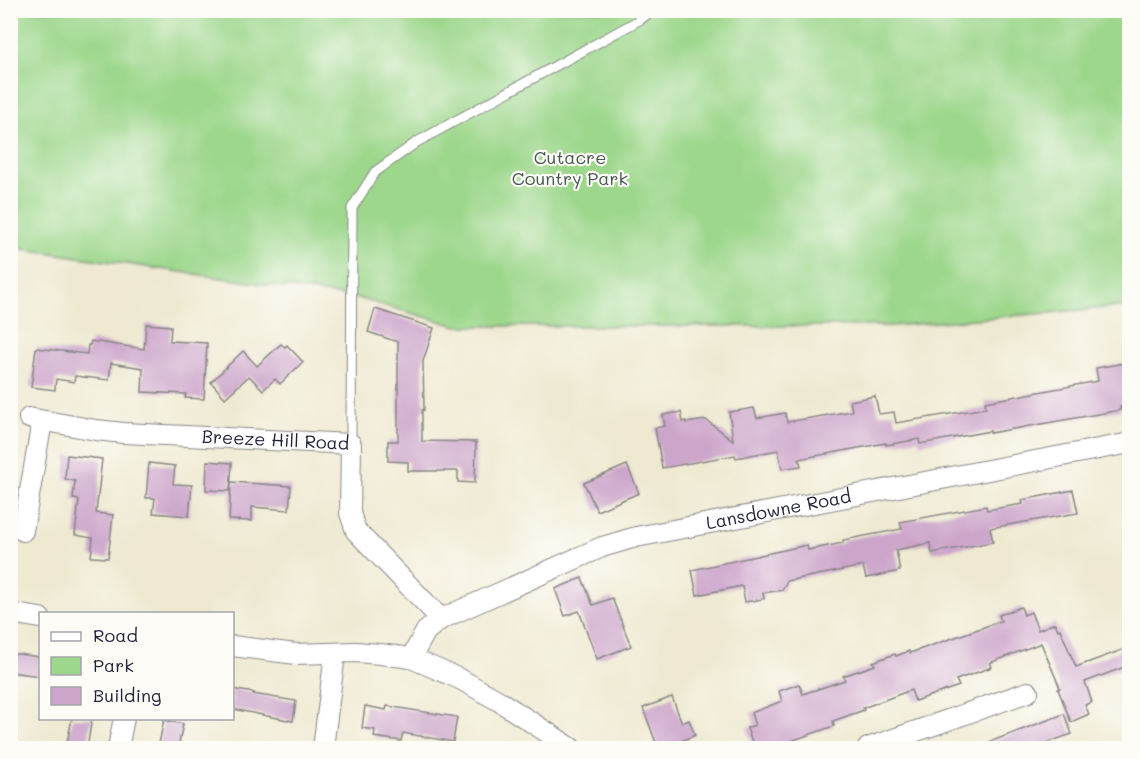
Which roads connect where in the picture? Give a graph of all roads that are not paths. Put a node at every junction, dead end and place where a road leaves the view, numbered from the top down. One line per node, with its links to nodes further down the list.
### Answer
1 (653, 10): 3 (lane)
2 (1130, 443): 7 (street, Lansdowne Road)
3 (351, 444): 4 (street, Breeze Hill Road); 7 (street, Breeze Hill Road)
4 (20, 521)
5 (10, 613): 6 (street)
6 (39, 618)
7 (441, 619): 10 (street)
8 (234, 646): 9 (street)
9 (335, 654): 10 (street); 14 (street)
10 (411, 658): 15 (street)
11 (1028, 692): 16 (street)
12 (124, 720): 13 (street)
13 (118, 748)
14 (323, 748)
15 (572, 748)
16 (868, 748)

